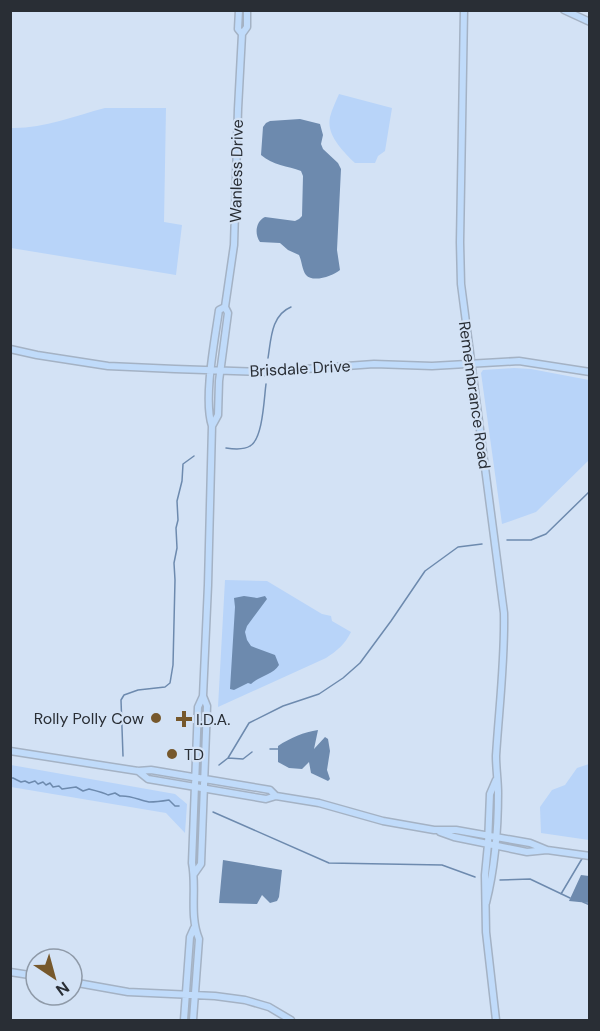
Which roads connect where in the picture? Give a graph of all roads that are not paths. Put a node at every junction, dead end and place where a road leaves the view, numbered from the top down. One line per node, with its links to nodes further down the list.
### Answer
1 (239, 10): 6 (main road, Wanless Drive)
2 (248, 10): 6 (main road, Wanless Drive)
3 (464, 10): 9 (main road, Remembrance Road)
4 (564, 10): 5 (main road)
5 (590, 22)
6 (242, 34): 7 (main road, Wanless Drive)
7 (225, 307): 10 (main road, Wanless Drive); 11 (main road, Wanless Drive)
8 (10, 349): 10 (main road, Brisdale Drive)
9 (471, 363): 11 (main road, Brisdale Drive); 12 (main road, Brisdale Drive); 18 (main road, Remembrance Road)
10 (211, 370): 11 (main road, Brisdale Drive); 13 (main road, Wanless Drive)
11 (221, 371): 13 (main road, Wanless Drive)
12 (590, 372)
13 (212, 426): 14 (main road, Wanless Drive)
14 (203, 696): 17 (main road, Wanless Drive); 19 (main road, Wanless Drive)
15 (10, 751): 16 (main road)
16 (138, 771): 17 (main road); 20 (main road)
17 (195, 778): 19 (main road); 20 (main road, Wanless Drive)
18 (497, 778): 24 (main road, Remembrance Road); 25 (main road, Remembrance Road)
19 (205, 779): 21 (main road, Wanless Drive); 22 (main road)
20 (195, 787): 21 (main road); 29 (main road, Wanless Drive)
21 (204, 788): 22 (main road); 29 (main road, Wanless Drive)
22 (276, 796): 23 (main road)
23 (434, 830): 24 (main road); 26 (main road)
24 (488, 836): 25 (main road); 26 (main road, Remembrance Road)
25 (496, 837): 26 (main road, Remembrance Road); 27 (main road)
26 (492, 845): 27 (main road); 37 (main road, Remembrance Road)
27 (547, 850): 28 (main road)
28 (590, 856)
29 (194, 874): 30 (main road, Wanless Drive)
30 (194, 928): 32 (main road, Wanless Drive); 33 (main road, Wanless Drive)
31 (84, 984): 32 (main road)
32 (187, 995): 33 (main road); 34 (main road, Wanless Drive)
33 (195, 995): 35 (main road, Wanless Drive); 36 (main road)
34 (184, 1020)
35 (193, 1020)
36 (291, 1020)
37 (496, 1020)

